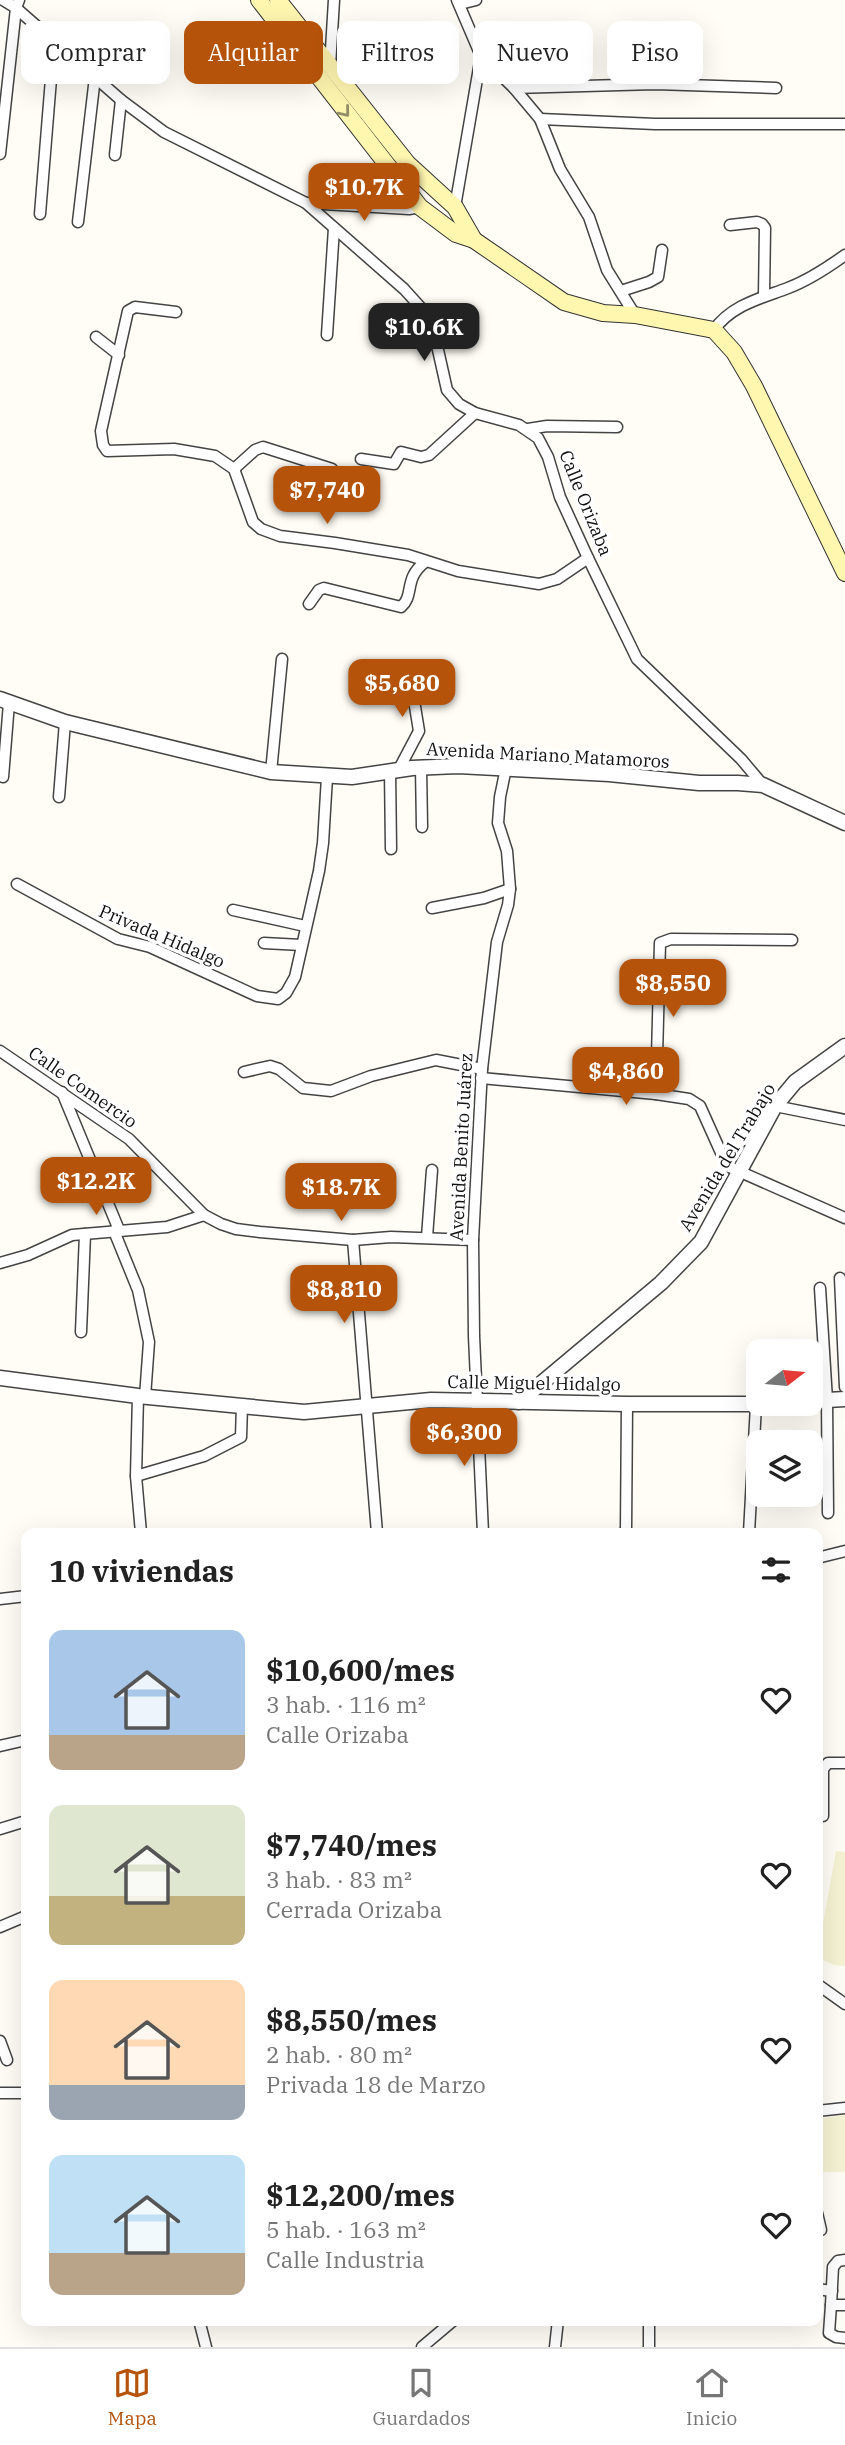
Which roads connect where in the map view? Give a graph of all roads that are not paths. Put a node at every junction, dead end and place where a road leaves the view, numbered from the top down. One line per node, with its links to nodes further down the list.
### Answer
1 (3, 0): 7 (street)
2 (258, 0): 9 (main road)
3 (278, 0): 10 (main road)
4 (334, 0): 13 (street)
5 (475, 0): 6 (street)
6 (459, 2): 11 (street)
7 (17, 4): 8 (street); 25 (street)
8 (34, 21)
9 (282, 21)
10 (288, 21)
11 (473, 36)
12 (323, 59): 13 (main road)
13 (330, 66): 27 (main road)
14 (323, 73): 29 (main road, one-way to 29)
15 (51, 84): 31 (street)
16 (94, 84): 32 (street)
17 (102, 84): 22 (street)
18 (476, 84): 30 (street)
19 (510, 84): 20 (street)
20 (514, 88): 21 (street); 23 (street)
21 (776, 88)
22 (121, 100): 26 (street); 28 (street)
23 (540, 119): 24 (street); 39 (street)
24 (845, 124)
25 (0, 155)
26 (115, 155)
27 (438, 190): 29 (main road); 30 (main road)
28 (306, 204): 29 (street); 35 (street)
29 (420, 207): 33 (main road)
30 (454, 207): 33 (main road); 36 (main road)
31 (40, 214)
32 (78, 222)
33 (439, 223): 36 (main road)
34 (730, 225): 40 (street)
35 (334, 228): 44 (street); 47 (street)
36 (474, 240): 42 (main road)
37 (662, 250): 39 (street)
38 (845, 255): 40 (street)
39 (621, 291): 42 (street)
40 (764, 295): 43 (street)
41 (176, 312): 46 (street)
42 (635, 315): 43 (main road)
43 (714, 330): 53 (main road)
44 (327, 335)
45 (96, 337): 46 (street)
46 (119, 355): 51 (street)
47 (475, 413): 49 (street); 50 (street)
48 (617, 427): 49 (street)
49 (528, 429): 54 (street, Calle Orizaba)
50 (361, 459)
51 (234, 469): 52 (street); 55 (street)
52 (332, 469)
53 (838, 546): 56 (main road)
54 (588, 558): 55 (street); 68 (street, Calle Orizaba)
55 (425, 562): 57 (street)
56 (845, 573)
57 (309, 604)
58 (282, 659): 65 (street)
59 (409, 670): 64 (street)
60 (4, 701): 61 (street, Avenida Mariano Matamoros); 67 (street)
61 (65, 722): 65 (street, Avenida Mariano Matamoros); 69 (street)
62 (421, 768): 63 (street, Avenida Mariano Matamoros); 64 (street, Avenida Mariano Matamoros); 71 (street)
63 (506, 768): 68 (street, Avenida Mariano Matamoros); 74 (street, Avenida Benito Juárez)
64 (395, 770): 66 (street, Avenida Mariano Matamoros); 72 (street)
65 (271, 772): 66 (street, Avenida Mariano Matamoros)
66 (327, 776): 77 (street, Privada Hidalgo)
67 (3, 777)
68 (763, 785): 70 (street, Avenida Mariano Matamoros)
69 (59, 797)
70 (845, 823)
71 (422, 827)
72 (391, 849)
73 (17, 884): 80 (street, Privada Hidalgo)
74 (510, 889): 75 (street); 84 (street, Avenida Benito Juárez)
75 (432, 908)
76 (233, 909): 77 (street)
77 (305, 926): 80 (street, Privada Hidalgo)
78 (792, 940): 86 (street)
79 (264, 943): 80 (street)
80 (301, 945)
81 (845, 1046): 87 (street, Avenida del Trabajo)
82 (0, 1051): 85 (street, Calle Comercio)
83 (244, 1072): 84 (street)
84 (482, 1074): 86 (street); 97 (street, Avenida Benito Juárez)
85 (62, 1093): 91 (street, Calle Comercio); 93 (street)
86 (656, 1094): 90 (street)
87 (775, 1106): 88 (street); 90 (street, Avenida del Trabajo)
88 (845, 1120)
89 (432, 1170): 95 (street)
90 (738, 1172): 92 (street); 109 (street, Avenida del Trabajo)
91 (204, 1215): 93 (street); 96 (street)
92 (845, 1218)
93 (117, 1231): 94 (street); 104 (street)
94 (85, 1234): 98 (street); 101 (street)
95 (427, 1237): 96 (street); 97 (street)
96 (353, 1240): 113 (street)
97 (473, 1240): 108 (street, Avenida Benito Juárez)
98 (0, 1263)
99 (840, 1278): 103 (street)
100 (820, 1288): 106 (street)
101 (82, 1332)
102 (0, 1378): 104 (street, Calle Miguel Hidalgo)
103 (845, 1387)
104 (141, 1396): 112 (street, Calle Miguel Hidalgo); 115 (street)
105 (823, 1399): 106 (street)
106 (827, 1399): 107 (street); 116 (street)
107 (845, 1399)
108 (477, 1401): 109 (street, Calle Miguel Hidalgo); 113 (street, Calle Miguel Hidalgo); 119 (street, Avenida Benito Juárez)
109 (519, 1402): 110 (street, Calle Miguel Hidalgo)
110 (626, 1404): 111 (street, Calle Miguel Hidalgo); 120 (street)
111 (746, 1405)
112 (242, 1406): 113 (street, Calle Miguel Hidalgo); 115 (street)
113 (366, 1407): 118 (street)
114 (755, 1416): 121 (street)
115 (136, 1476): 117 (street)
116 (828, 1513)
117 (141, 1528)
118 (377, 1528)
119 (483, 1528)
120 (626, 1528)
121 (748, 1528)
122 (845, 1551): 123 (street)
123 (823, 1556)
124 (21, 1597): 125 (street)
125 (0, 1599)
126 (21, 1741): 127 (street)
127 (0, 1746)
128 (845, 1763): 129 (street)
129 (823, 1816)
130 (21, 1823): 131 (street)
131 (0, 1829)
132 (21, 1918): 133 (street)
133 (0, 1927)
134 (823, 1988): 135 (street)
135 (845, 2004)
136 (0, 2041): 137 (street)
137 (7, 2060)
138 (21, 2092): 139 (street)
139 (0, 2093)
140 (845, 2108): 141 (street)
141 (823, 2110)
142 (845, 2260): 144 (street)
143 (823, 2290): 144 (street)
144 (832, 2291): 145 (street)
145 (831, 2305): 146 (street); 151 (street)
146 (845, 2305)
147 (201, 2326): 152 (street)
148 (447, 2326): 153 (street)
149 (557, 2326): 154 (street)
150 (649, 2326): 155 (street)
151 (845, 2337)
152 (206, 2347)
153 (422, 2347)
154 (555, 2347)
155 (649, 2347)

